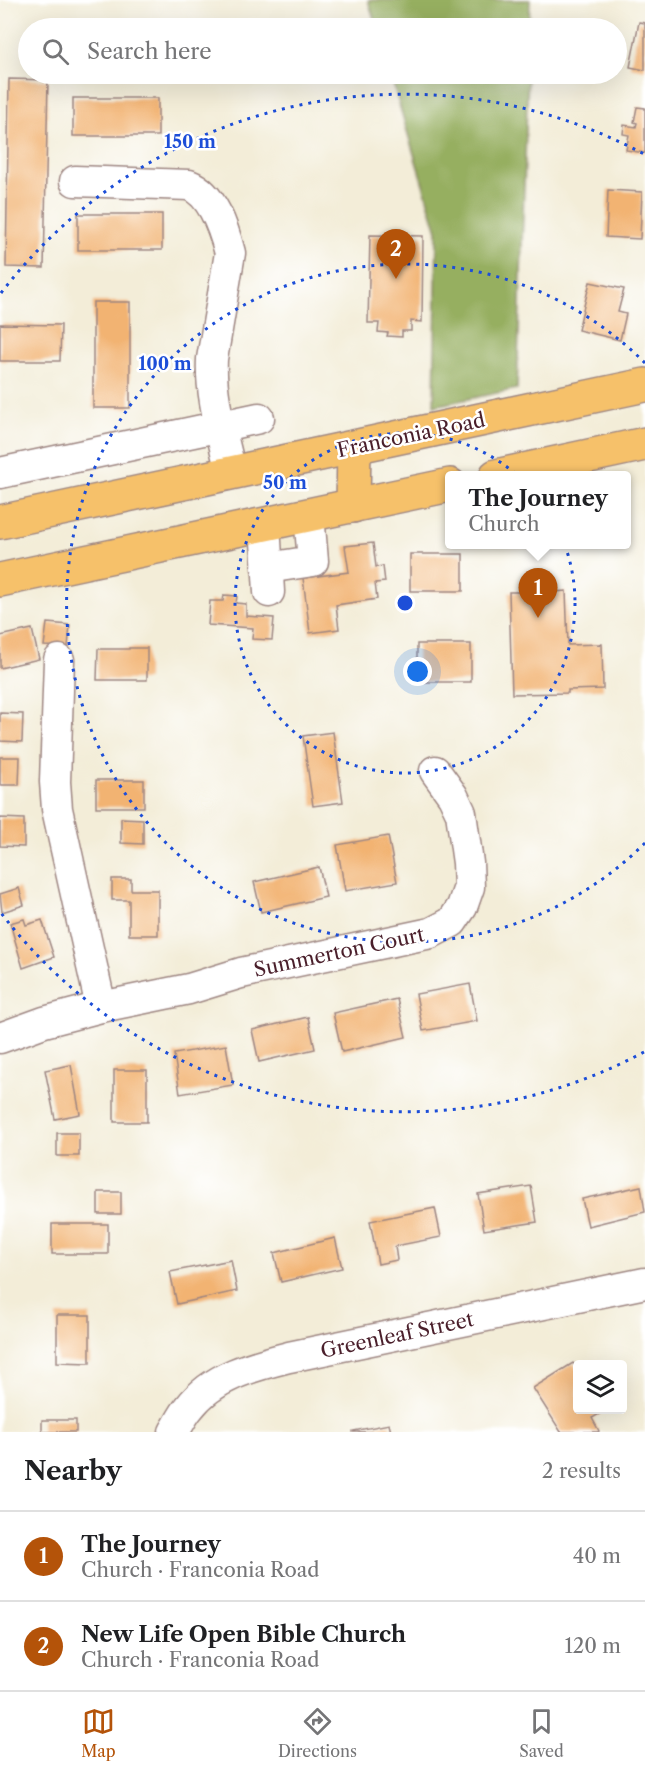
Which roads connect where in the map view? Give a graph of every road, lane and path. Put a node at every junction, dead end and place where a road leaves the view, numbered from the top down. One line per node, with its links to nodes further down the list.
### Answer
1 (75, 181): 4 (street)
2 (645, 386): 6 (main road, Franconia Road)
3 (260, 418): 4 (street)
4 (220, 425): 8 (street); 9 (street)
5 (645, 444): 7 (main road)
6 (354, 447): 9 (main road, Franconia Road); 11 (main road)
7 (519, 471)
8 (0, 473)
9 (231, 473): 13 (main road, Franconia Road)
10 (445, 486): 11 (main road)
11 (353, 506): 12 (main road)
12 (309, 515): 14 (main road); 14 (street)
13 (0, 522)
14 (265, 524): 15 (main road)
15 (0, 580)
16 (59, 660): 18 (street)
17 (435, 771): 18 (street, Summerton Court)
18 (101, 1007): 19 (street, Summerton Court)
19 (0, 1038)
20 (645, 1283): 21 (street, Greenleaf Street)
21 (174, 1432)

